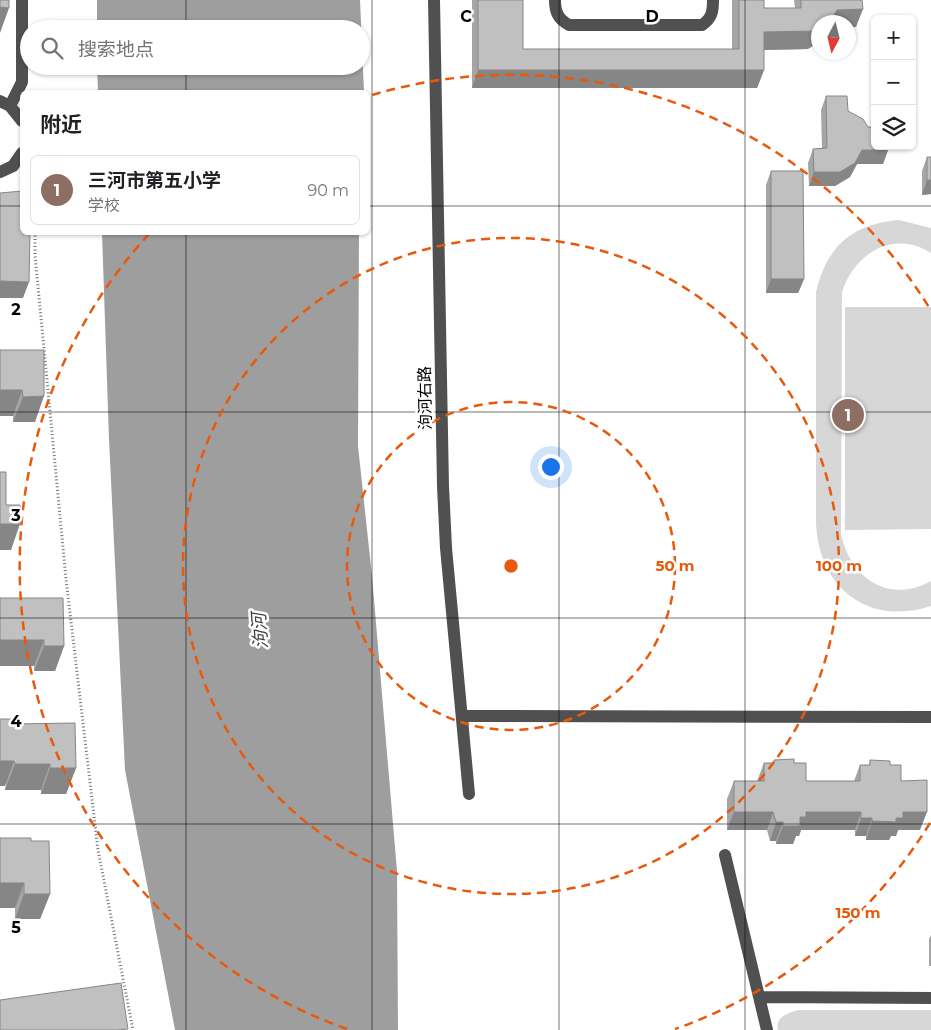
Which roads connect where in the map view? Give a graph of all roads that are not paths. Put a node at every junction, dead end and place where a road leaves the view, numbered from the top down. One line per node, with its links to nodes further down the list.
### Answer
1 (22, 0): 5 (street)
2 (434, 0): 11 (street, 泃河右路)
3 (555, 0): 4 (street)
4 (713, 0)
5 (22, 20)
6 (22, 75): 7 (street)
7 (5, 103): 8 (street)
8 (20, 119)
9 (20, 156): 10 (street)
10 (0, 172)
11 (462, 716): 12 (street); 13 (street, 泃河右路)
12 (931, 717)
13 (469, 794)
14 (725, 855): 15 (street)
15 (759, 997): 16 (street); 17 (street)
16 (931, 998)
17 (767, 1030)

